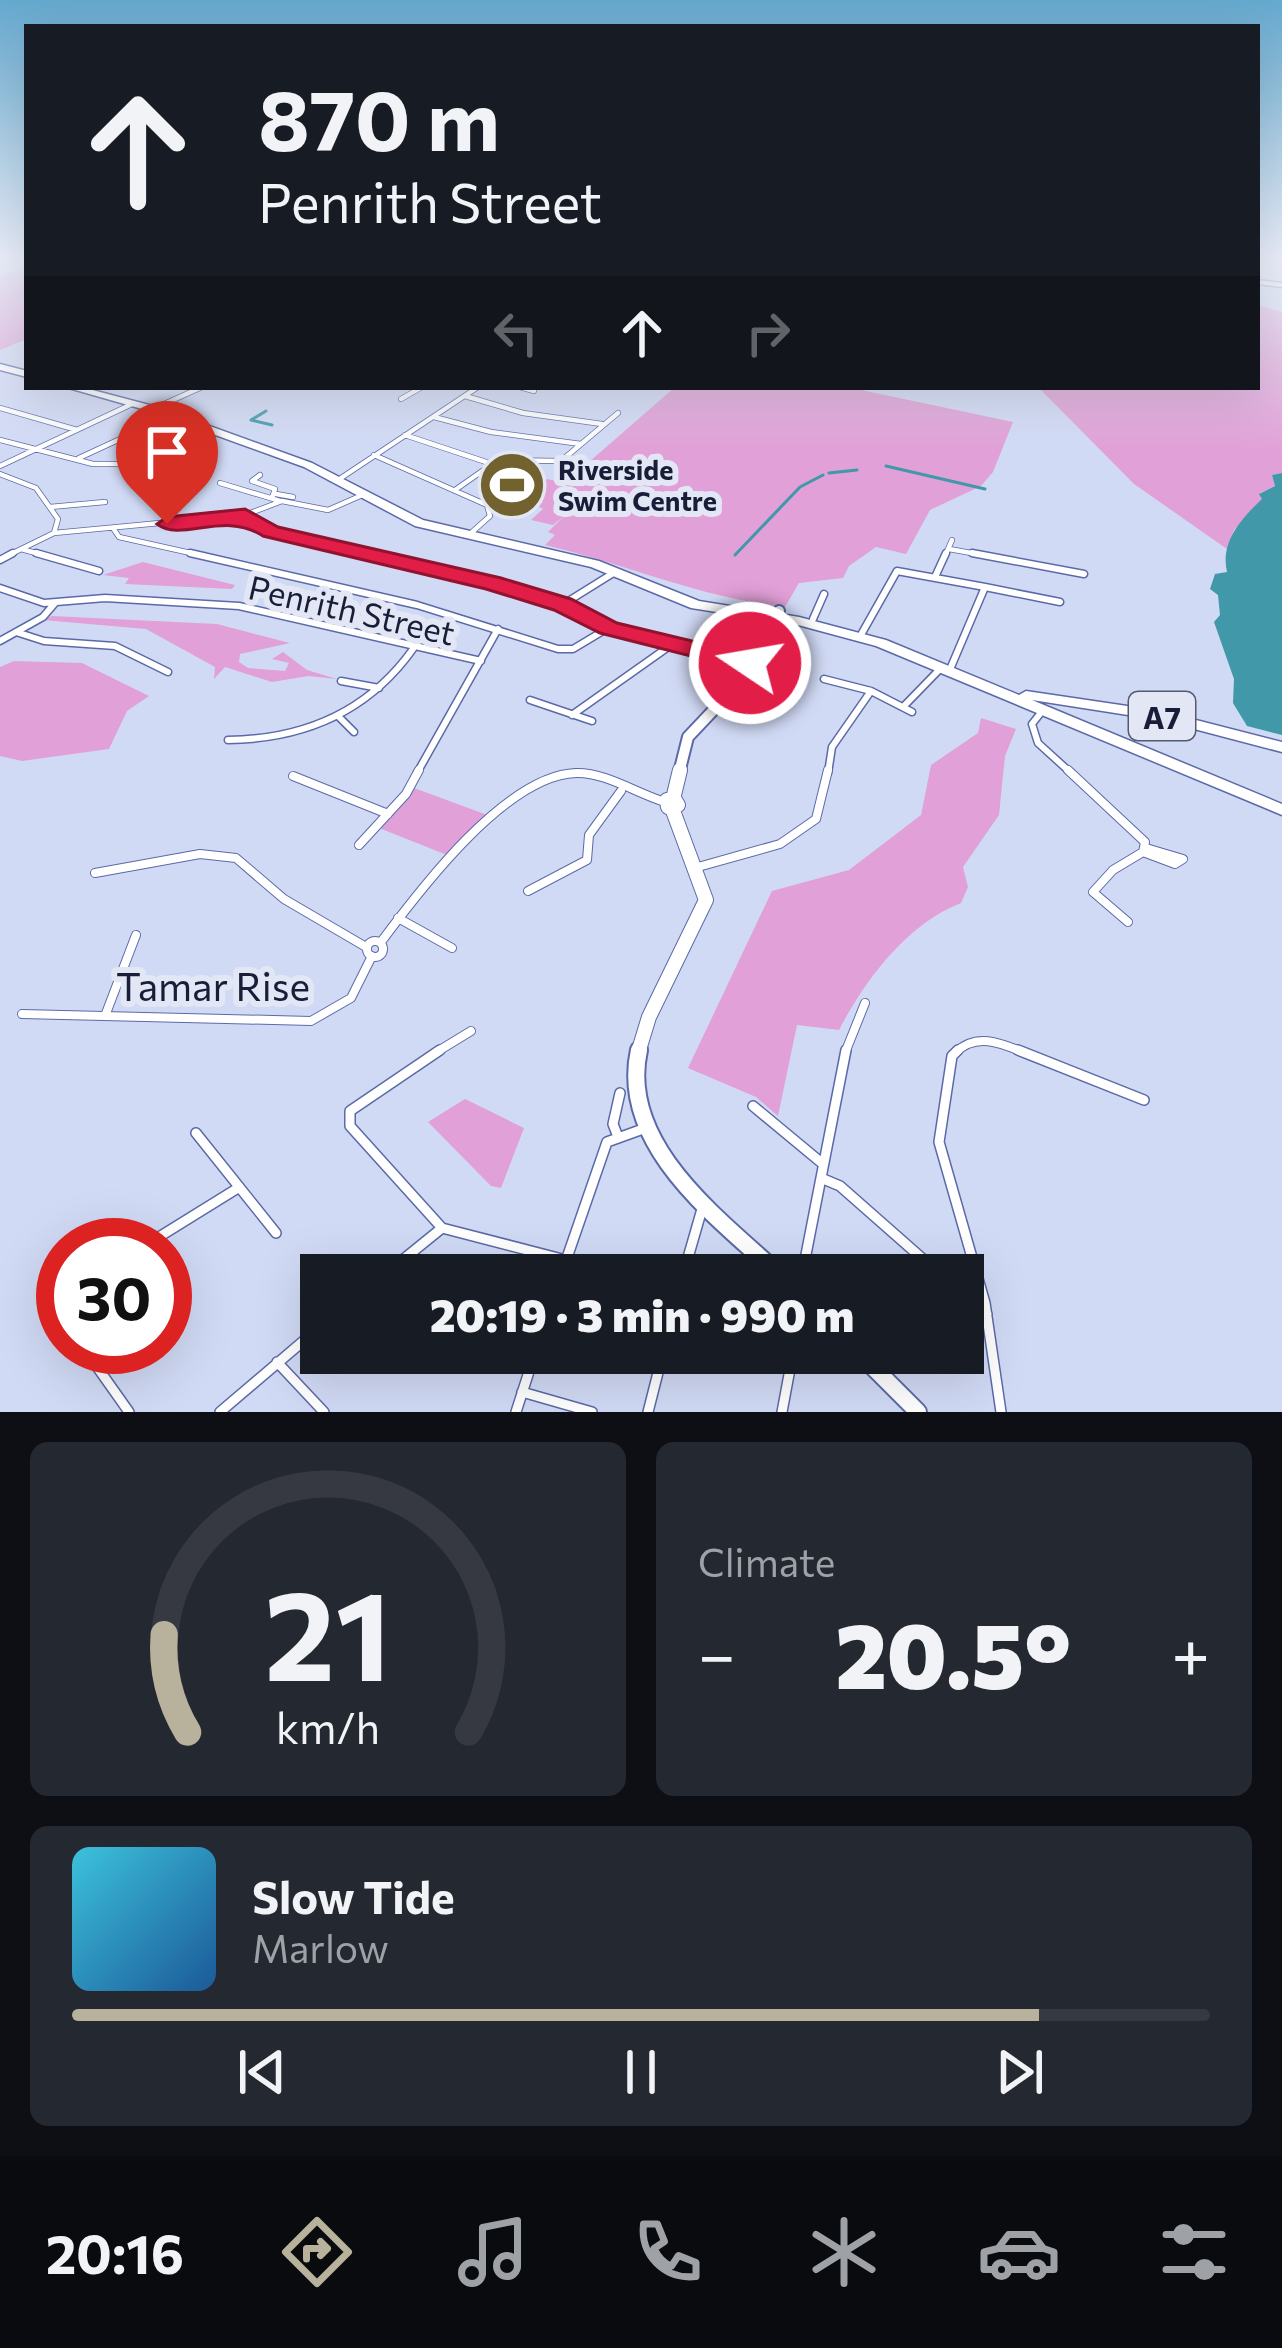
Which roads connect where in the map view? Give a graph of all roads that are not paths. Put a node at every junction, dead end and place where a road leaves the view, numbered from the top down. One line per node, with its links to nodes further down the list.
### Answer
1 (82, 390): 10 (highway, A7)
2 (90, 390): 12 (highway, A7)
3 (197, 390): 12 (street)
4 (417, 390): 9 (street)
5 (474, 390): 8 (street)
6 (530, 390): 7 (street)
7 (534, 391)
8 (465, 396): 14 (street); 15 (street)
9 (401, 399)
10 (134, 403): 12 (highway, A7); 16 (street)
11 (0, 408): 16 (street)
12 (161, 411): 22 (street); 27 (highway, A7); 30 (highway, A7)
13 (618, 413): 15 (street)
14 (434, 416): 17 (street); 19 (street)
15 (604, 424): 19 (street)
16 (78, 430): 20 (street)
17 (405, 435): 21 (street); 24 (street)
18 (0, 440): 20 (street)
19 (581, 444): 24 (street)
20 (37, 450): 22 (street); 25 (street)
21 (374, 455): 27 (street); 29 (street)
22 (76, 460): 23 (street)
23 (125, 464)
24 (491, 464): 29 (street)
25 (0, 470): 35 (street)
26 (260, 475): 31 (street)
27 (340, 478): 30 (highway, A7)
28 (220, 482): 31 (street)
29 (454, 490): 38 (street)
30 (364, 494): 33 (street); 38 (highway, A7); 45 (highway, A7)
31 (274, 496): 32 (street); 33 (street)
32 (292, 497)
33 (281, 501): 36 (street)
34 (105, 502): 35 (street)
35 (50, 507): 39 (street)
36 (245, 515): 37 (street); 53 (street)
37 (113, 528): 39 (street); 57 (street)
38 (471, 532): 54 (highway, A7)
39 (54, 533): 41 (street)
40 (952, 540): 42 (street)
41 (20, 549): 43 (street); 44 (street)
42 (949, 549): 46 (street); 47 (street)
43 (0, 560)
44 (99, 571)
45 (615, 572): 53 (street); 54 (highway, A7)
46 (1084, 574)
47 (935, 577): 48 (street); 59 (street)
48 (985, 587): 51 (street); 65 (street)
49 (0, 588): 52 (street, Penrith Street)
50 (824, 594): 55 (street)
51 (1060, 602)
52 (55, 603): 58 (street); 62 (street, Penrith Street)
53 (562, 604): 56 (street)
54 (777, 614): 55 (highway, A7); 64 (street); 65 (highway, A7)
55 (813, 619): 59 (highway, A7)
56 (608, 628): 57 (street); 61 (street)
57 (498, 629): 63 (street)
58 (16, 632): 60 (street); 66 (street)
59 (862, 633): 65 (highway, A7)
60 (0, 640)
61 (671, 645): 64 (street); 75 (street)
62 (413, 649): 63 (street, Penrith Street); 69 (street)
63 (481, 661): 85 (street)
64 (757, 664): 83 (street)
65 (946, 667): 72 (highway, A7); 73 (street)
66 (168, 672)
67 (824, 679): 70 (street)
68 (341, 681): 69 (street)
69 (380, 688): 76 (street)
70 (871, 691): 73 (street); 87 (street)
71 (530, 700): 75 (street)
72 (1043, 704): 80 (highway, A7); 84 (highway, A7); 91 (street)
73 (904, 706): 74 (street)
74 (912, 712)
75 (572, 715): 77 (street)
76 (338, 716): 78 (street); 79 (street)
77 (592, 722)
78 (355, 732)
79 (228, 740)
80 (1282, 747)
81 (293, 776): 85 (street)
82 (621, 790): 83 (street); 89 (street); 90 (street)
83 (670, 803): 87 (street)
84 (1282, 810)
85 (388, 814): 86 (street)
86 (358, 844)
87 (696, 867): 102 (street)
88 (95, 873): 94 (street)
89 (527, 891)
90 (398, 918): 93 (street); 94 (street, Tamar Rise)
91 (1128, 922)
92 (136, 935): 97 (street)
93 (452, 948)
94 (369, 951): 97 (street, Tamar Rise)
95 (865, 1003): 105 (street)
96 (22, 1014): 97 (street, Tamar Rise)
97 (105, 1016)
98 (471, 1031): 110 (street)
99 (620, 1093): 104 (street)
100 (1144, 1100): 119 (street)
101 (753, 1106): 105 (street)
102 (646, 1128): 104 (street); 108 (street)
103 (196, 1133): 107 (street)
104 (618, 1137): 114 (street)
105 (824, 1165): 106 (street)
106 (821, 1178): 117 (street); 118 (street)
107 (238, 1188): 109 (street); 111 (street)
108 (707, 1202): 115 (street); 116 (street)
109 (190, 1218)
110 (442, 1228): 112 (street); 113 (street)
111 (276, 1234)
112 (410, 1254)
113 (543, 1254)
114 (568, 1254)
115 (690, 1254)
116 (759, 1254)
117 (806, 1254)
118 (918, 1254)
119 (972, 1254)
120 (984, 1300): 122 (street)
121 (984, 1312): 122 (street)
122 (988, 1315): 139 (street)
123 (300, 1343): 124 (street)
124 (277, 1362): 132 (street); 133 (street)
125 (102, 1374): 131 (street)
126 (528, 1374): 130 (street)
127 (658, 1374): 136 (street)
128 (789, 1374): 137 (street)
129 (880, 1374): 138 (street)
130 (522, 1392): 134 (street); 135 (street)
131 (129, 1412)
132 (220, 1412)
133 (324, 1412)
134 (516, 1412)
135 (592, 1412)
136 (648, 1412)
137 (782, 1412)
138 (918, 1412)
139 (1001, 1412)

